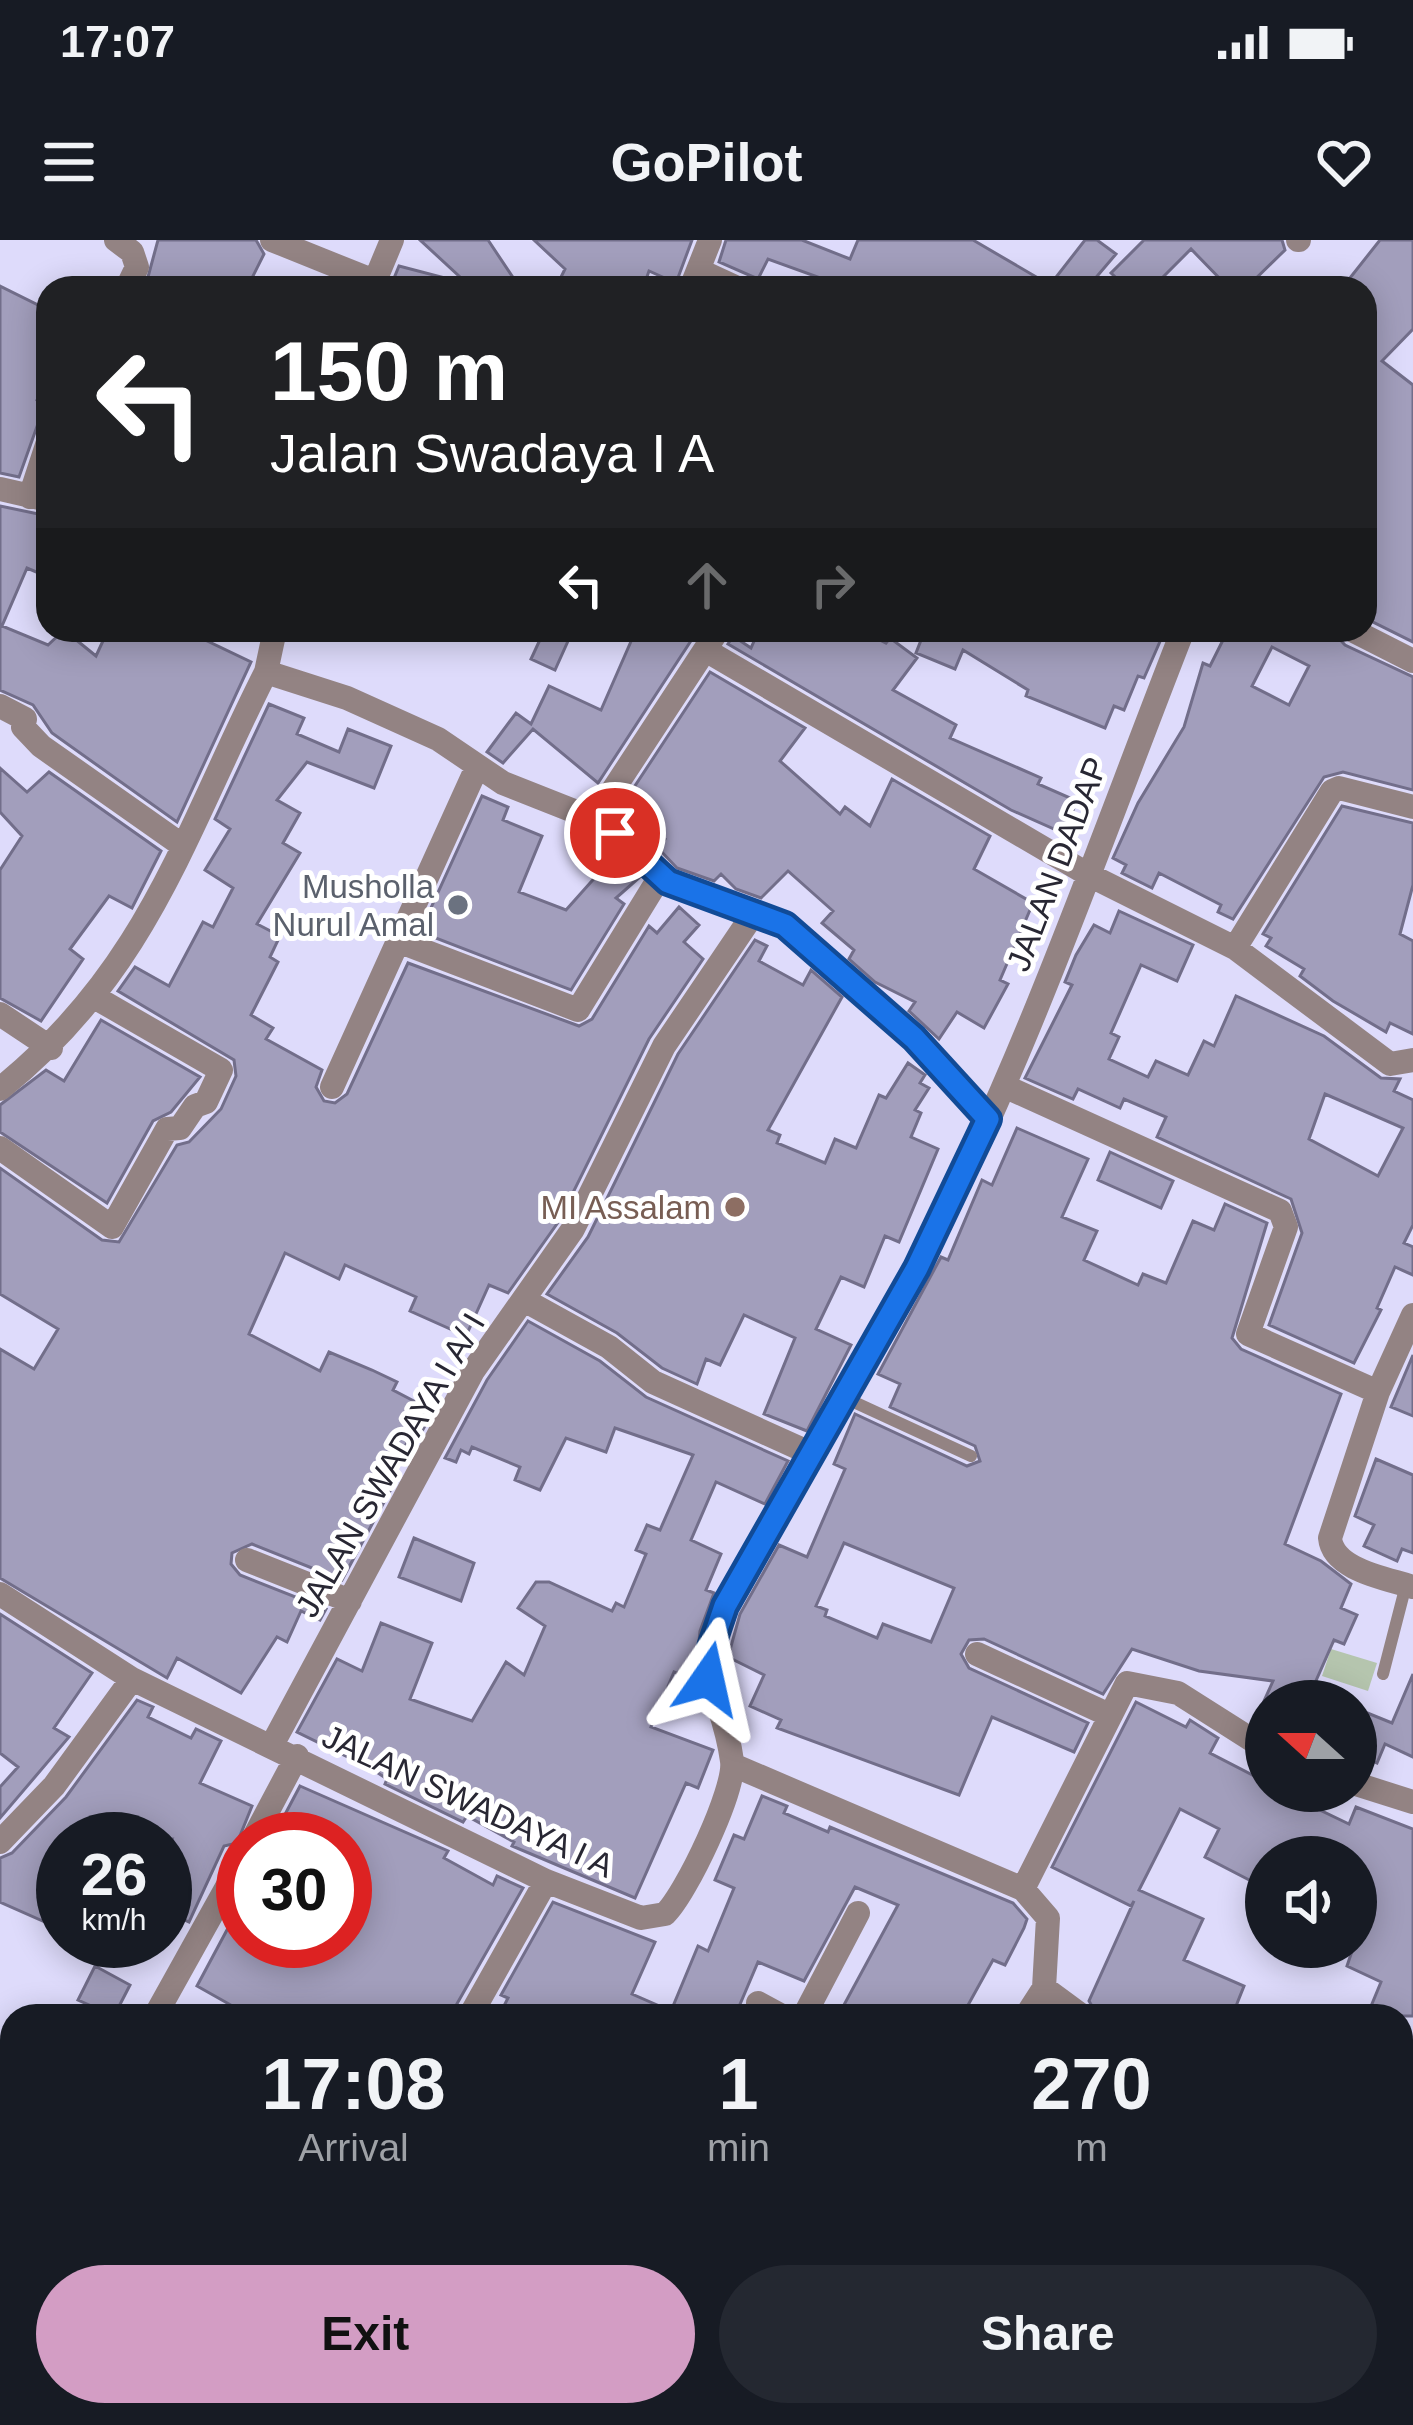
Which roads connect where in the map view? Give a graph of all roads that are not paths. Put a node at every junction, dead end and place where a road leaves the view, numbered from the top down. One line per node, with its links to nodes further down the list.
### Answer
1 (116, 240): 5 (street)
2 (272, 240): 6 (street)
3 (392, 240): 7 (street)
4 (710, 240): 8 (street)
5 (133, 276)
6 (353, 276)
7 (377, 276)
8 (696, 276)
9 (0, 489): 10 (street)
10 (36, 498)
11 (272, 642): 17 (street)
12 (711, 642): 21 (street)
13 (715, 642): 23 (street)
14 (1178, 642): 23 (street, JALAN DADAP)
15 (1375, 642): 16 (street)
16 (1413, 662)
17 (266, 672): 19 (street); 22 (street)
18 (0, 706): 22 (street)
19 (477, 767): 21 (street); 26 (street)
20 (1413, 807): 27 (street)
21 (594, 819): 24 (street)
22 (183, 846): 28 (street)
23 (1089, 874): 27 (street); 32 (street, JALAN DADAP)
24 (661, 875): 25 (street); 26 (street)
25 (754, 913): 35 (street); 37 (street, JALAN SWADAYA I A/ I)
26 (398, 941): 33 (street)
27 (1235, 948): 31 (street)
28 (96, 998): 30 (street); 36 (street)
29 (0, 1013): 30 (street)
30 (51, 1048): 34 (street)
31 (1413, 1060)
32 (1004, 1086): 35 (street, JALAN DADAP); 39 (street)
33 (332, 1087)
34 (0, 1089)
35 (988, 1119): 40 (street)
36 (0, 1148)
37 (524, 1300): 41 (street); 46 (street, JALAN SWADAYA I A/ I)
38 (1413, 1315): 39 (street)
39 (1378, 1392): 44 (street)
40 (842, 1396): 41 (street); 42 (lane)
41 (812, 1454): 54 (street)
42 (971, 1456)
43 (247, 1560): 46 (street)
44 (1409, 1586): 48 (lane)
45 (0, 1594): 49 (street, JALAN SWADAYA I A)
46 (350, 1600): 52 (street, JALAN SWADAYA I A/ I)
47 (977, 1654): 50 (street)
48 (1383, 1673)
49 (132, 1678): 52 (street, JALAN SWADAYA I A); 58 (street)
50 (1107, 1714): 51 (street); 60 (street)
51 (1245, 1736)
52 (272, 1744): 53 (street, JALAN SWADAYA I A)
53 (297, 1756): 57 (street); 59 (street, JALAN SWADAYA I A)
54 (734, 1765): 59 (street, JALAN SWADAYA I A); 60 (street)
55 (1377, 1791): 56 (street)
56 (1413, 1802)
57 (267, 1812)
58 (0, 1842)
59 (546, 1880): 65 (street)
60 (1023, 1889): 63 (street)
61 (216, 1906): 64 (street)
62 (858, 1913): 66 (street)
63 (1044, 1988): 67 (street); 68 (street)
64 (162, 2004)
65 (477, 2004)
66 (809, 2004)
67 (1034, 2004)
68 (1066, 2004)

